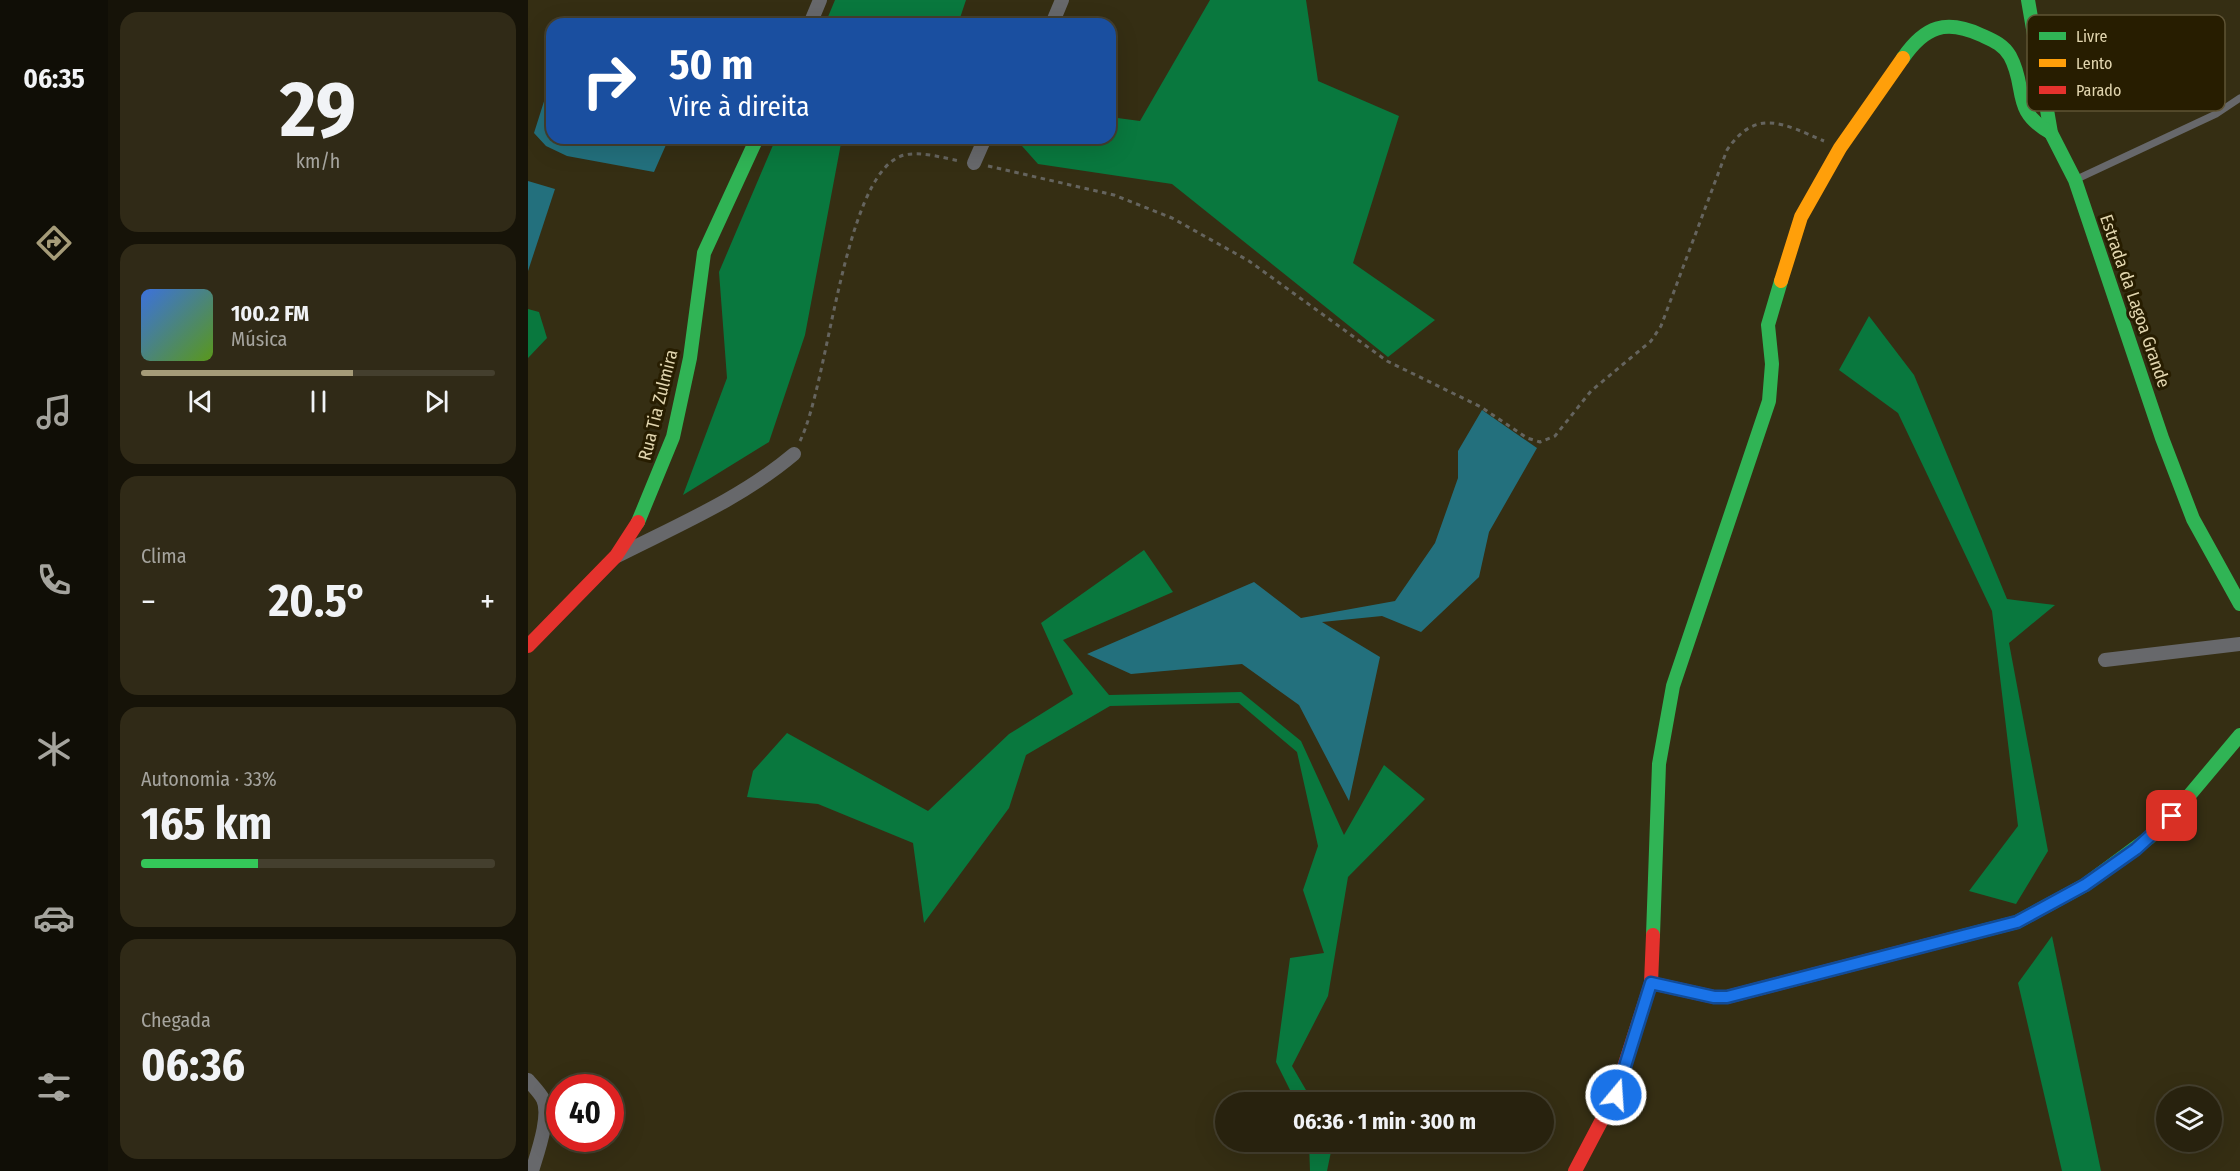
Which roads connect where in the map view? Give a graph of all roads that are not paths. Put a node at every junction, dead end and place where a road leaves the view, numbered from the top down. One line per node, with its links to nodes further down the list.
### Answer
1 (820, 0): 5 (street)
2 (1062, 0): 6 (street)
3 (2028, 0): 4 (street, Estrada da Lagoa Grande)
4 (2031, 15)
5 (812, 18)
6 (1054, 18)
7 (2240, 98): 8 (lane)
8 (2225, 108)
9 (2047, 111): 11 (street, Estrada da Lagoa Grande)
10 (2220, 111): 15 (lane)
11 (2051, 134): 15 (street, Estrada da Lagoa Grande); 23 (street)
12 (754, 144): 17 (street, Rua Tia Zulmira)
13 (982, 144): 14 (street)
14 (974, 164)
15 (2075, 180): 18 (street, Estrada da Lagoa Grande)
16 (794, 454): 17 (street)
17 (616, 556): 20 (street, Rua Tia Zulmira)
18 (2240, 604)
19 (2240, 644): 21 (street)
20 (528, 646)
21 (2105, 660)
22 (2240, 735): 23 (street)
23 (1651, 983): 26 (street)
24 (528, 1080): 25 (street)
25 (532, 1171)
26 (1575, 1171)

